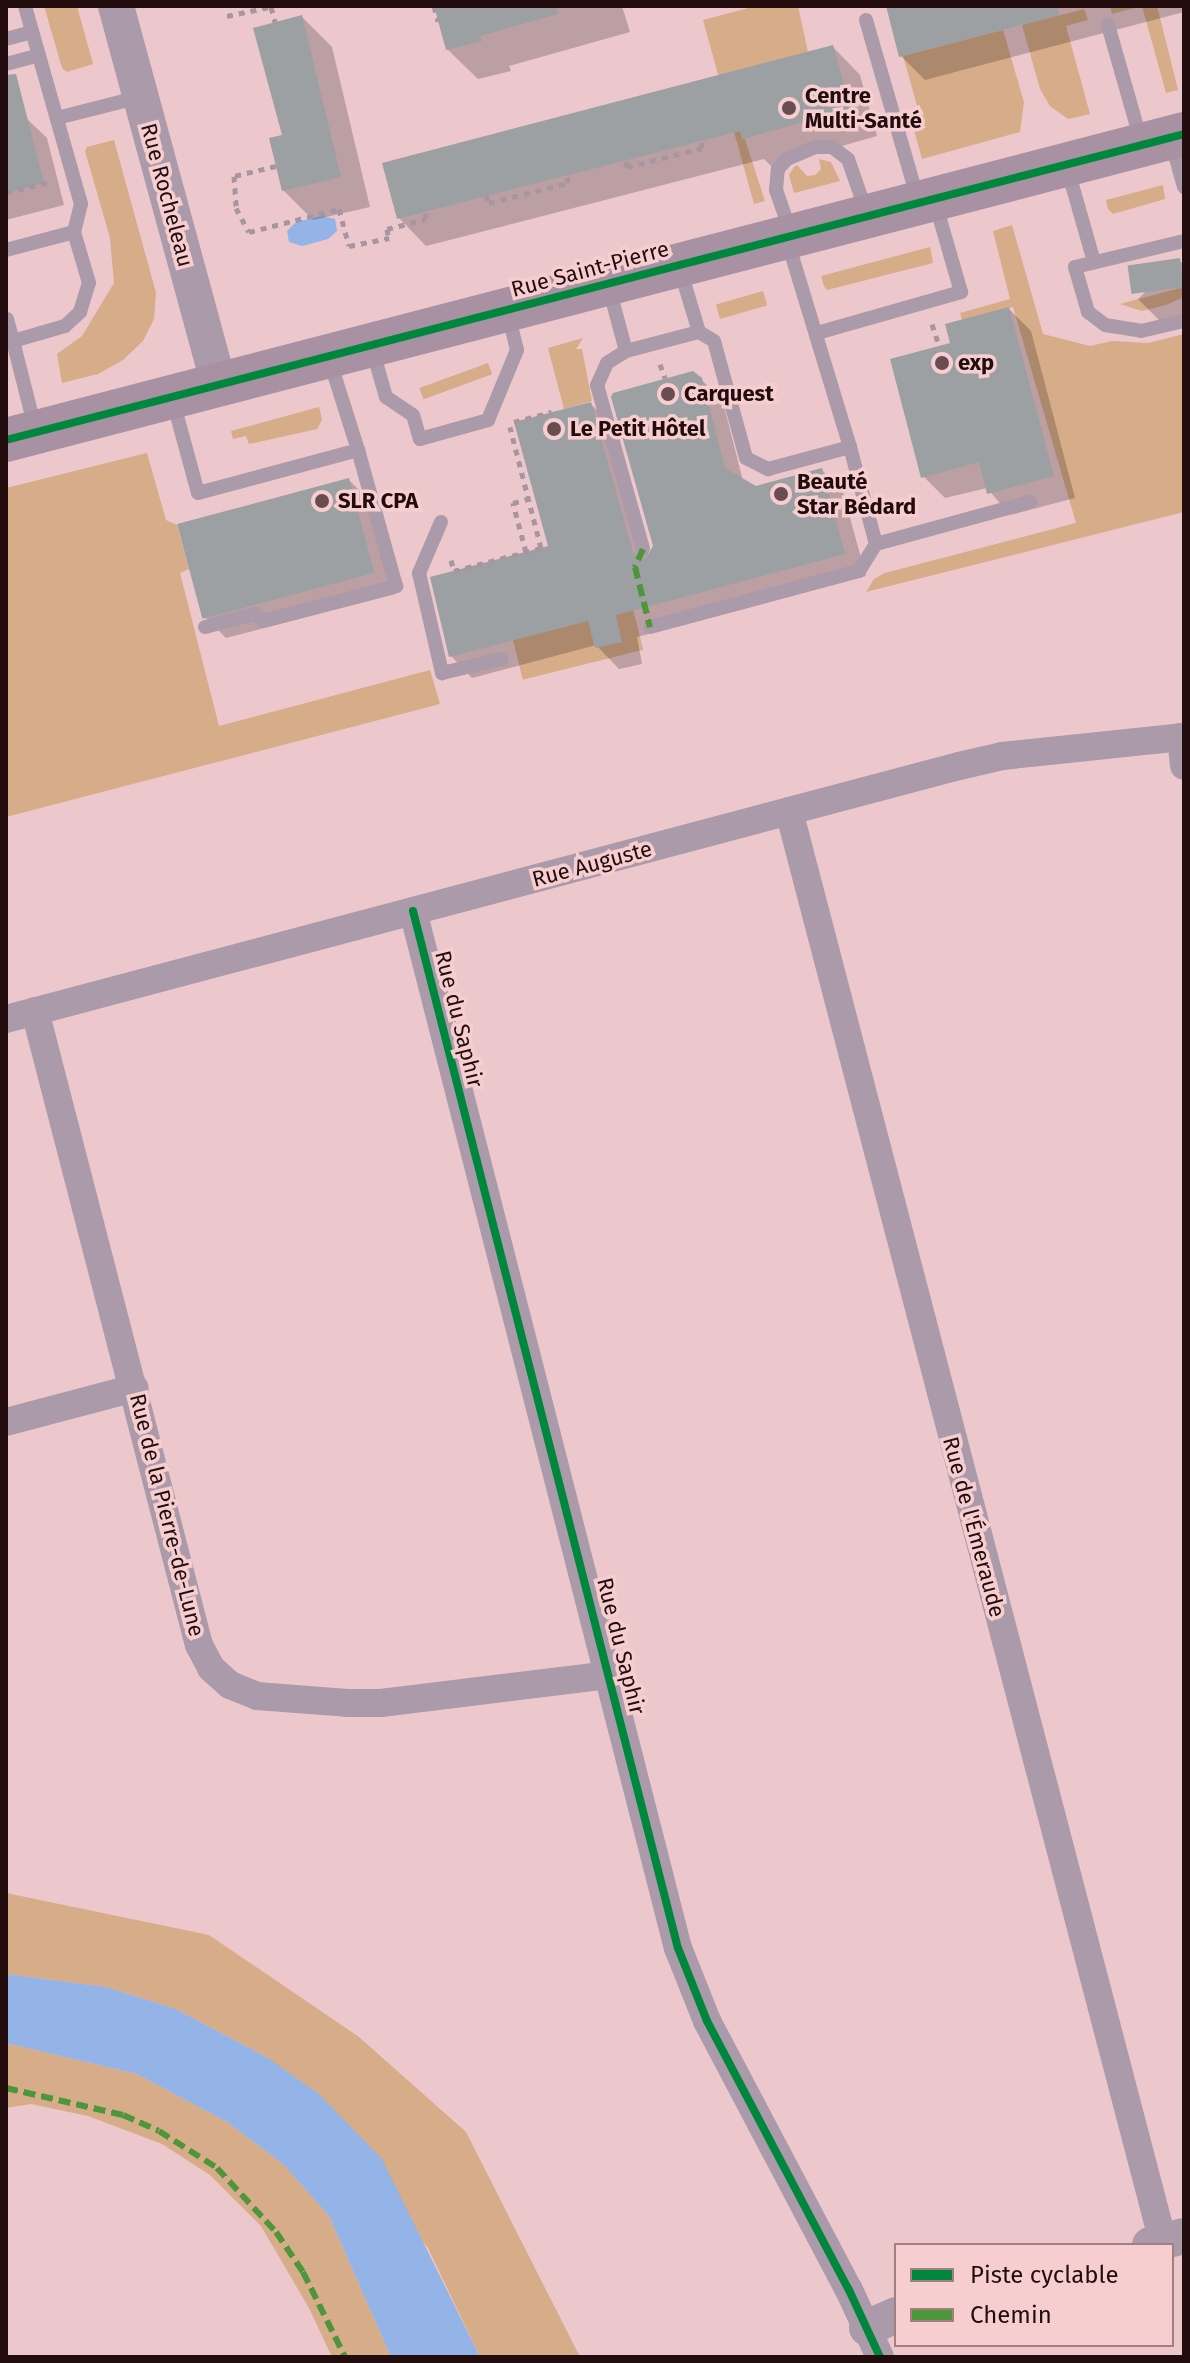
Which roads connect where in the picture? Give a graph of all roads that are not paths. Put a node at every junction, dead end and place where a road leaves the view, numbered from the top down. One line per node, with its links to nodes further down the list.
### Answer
1 (25, 6): 5 (lane)
2 (116, 6): 9 (street, Rue Rocheleau)
3 (866, 20): 14 (lane)
4 (1108, 25): 11 (lane)
5 (32, 32): 6 (lane); 7 (lane)
6 (6, 39)
7 (39, 55): 8 (lane); 10 (lane)
8 (6, 64)
9 (140, 97): 10 (lane); 32 (street, Rue Rocheleau)
10 (57, 118): 16 (lane)
11 (1170, 136): 12 (main road, Rue Saint-Pierre); 13 (lane)
12 (1066, 163): 14 (main road, Rue Saint-Pierre); 20 (lane)
13 (1184, 187)
14 (926, 200): 15 (main road, Rue Saint-Pierre); 27 (lane)
15 (867, 215): 17 (main road, Rue Saint-Pierre); 17 (lane)
16 (74, 232): 19 (lane); 28 (lane)
17 (789, 236): 21 (main road, Rue Saint-Pierre); 27 (lane)
18 (1184, 241): 20 (lane)
19 (6, 250)
20 (1094, 262): 25 (lane)
21 (678, 265): 22 (main road, Rue Saint-Pierre); 26 (lane)
22 (608, 284): 23 (main road, Rue Saint-Pierre); 30 (lane)
23 (507, 310): 29 (main road, Rue Saint-Pierre); 29 (lane)
24 (7, 319): 28 (lane)
25 (1184, 321)
26 (699, 332): 30 (lane); 35 (lane)
27 (817, 333): 35 (lane)
28 (10, 342): 34 (lane)
29 (371, 345): 31 (main road, Rue Saint-Pierre)
30 (626, 351): 40 (lane)
31 (329, 357): 32 (main road, Rue Saint-Pierre); 36 (lane)
32 (219, 384): 33 (main road, Rue Saint-Pierre)
33 (172, 396): 34 (main road, Rue Saint-Pierre); 36 (lane)
34 (21, 436)
35 (850, 447): 39 (lane)
36 (358, 450): 41 (lane)
37 (1030, 502): 39 (lane)
38 (441, 522): 43 (lane)
39 (876, 544): 42 (lane)
40 (643, 549)
41 (205, 627)
42 (650, 627)
43 (501, 659)
44 (1183, 737): 45 (street); 46 (street, Rue Auguste)
45 (1184, 766)
46 (789, 811): 47 (street, Rue Auguste); 53 (street, Rue de l'Émeraude)
47 (413, 911): 48 (street, Rue Auguste); 52 (street, Rue du Saphir)
48 (35, 1011): 49 (street, Rue Auguste); 50 (street, Rue de la Pierre-de-Lune)
49 (6, 1019)
50 (135, 1388): 51 (street); 52 (street, Rue de la Pierre-de-Lune)
51 (6, 1422)
52 (610, 1675): 54 (street, Rue du Saphir)
53 (1166, 2241)
54 (881, 2334)

